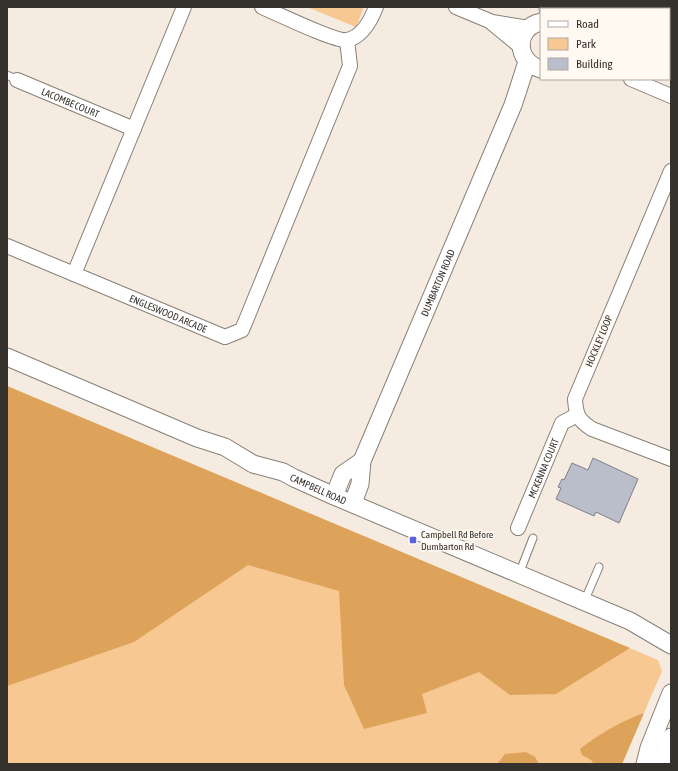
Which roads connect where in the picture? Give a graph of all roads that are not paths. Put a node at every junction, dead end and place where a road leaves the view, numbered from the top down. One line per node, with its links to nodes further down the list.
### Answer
1 (184, 7): 14 (street)
2 (262, 7): 7 (street)
3 (376, 7): 7 (street)
4 (456, 7): 5 (street)
5 (492, 22): 6 (street); 8 (street)
6 (537, 23): 8 (street, DUMBARTON ROAD)
7 (347, 40): 17 (street, ENGLESWOOD ARCADE)
8 (530, 59): 13 (street, DUMBARTON ROAD)
9 (540, 74): 13 (street, DUMBARTON ROAD)
10 (12, 78): 14 (street, LACOMBE COURT)
11 (633, 80): 12 (street)
12 (671, 96)
13 (513, 105): 21 (street, DUMBARTON ROAD)
14 (134, 129): 17 (street)
15 (671, 171): 19 (street, HOCKLEY LOOP)
16 (7, 246): 17 (street, ENGLESWOOD ARCADE)
17 (74, 274)
18 (7, 357): 22 (street, CAMPBELL ROAD)
19 (577, 415): 20 (street); 24 (street, MCKENNA COURT)
20 (671, 459)
21 (362, 461): 22 (street); 23 (street, DUMBARTON ROAD)
22 (334, 496): 23 (street, CAMPBELL ROAD)
23 (354, 503): 27 (street, CAMPBELL ROAD)
24 (518, 528)
25 (533, 538): 27 (lane)
26 (599, 567): 28 (lane)
27 (519, 574): 28 (street, CAMPBELL ROAD)
28 (584, 602): 29 (street, CAMPBELL ROAD)
29 (630, 621): 30 (street, CAMPBELL ROAD); 31 (street, CAMPBELL ROAD)
30 (671, 631)
31 (671, 645)
32 (669, 702): 34 (street)
33 (671, 737): 34 (street)
34 (654, 760)

